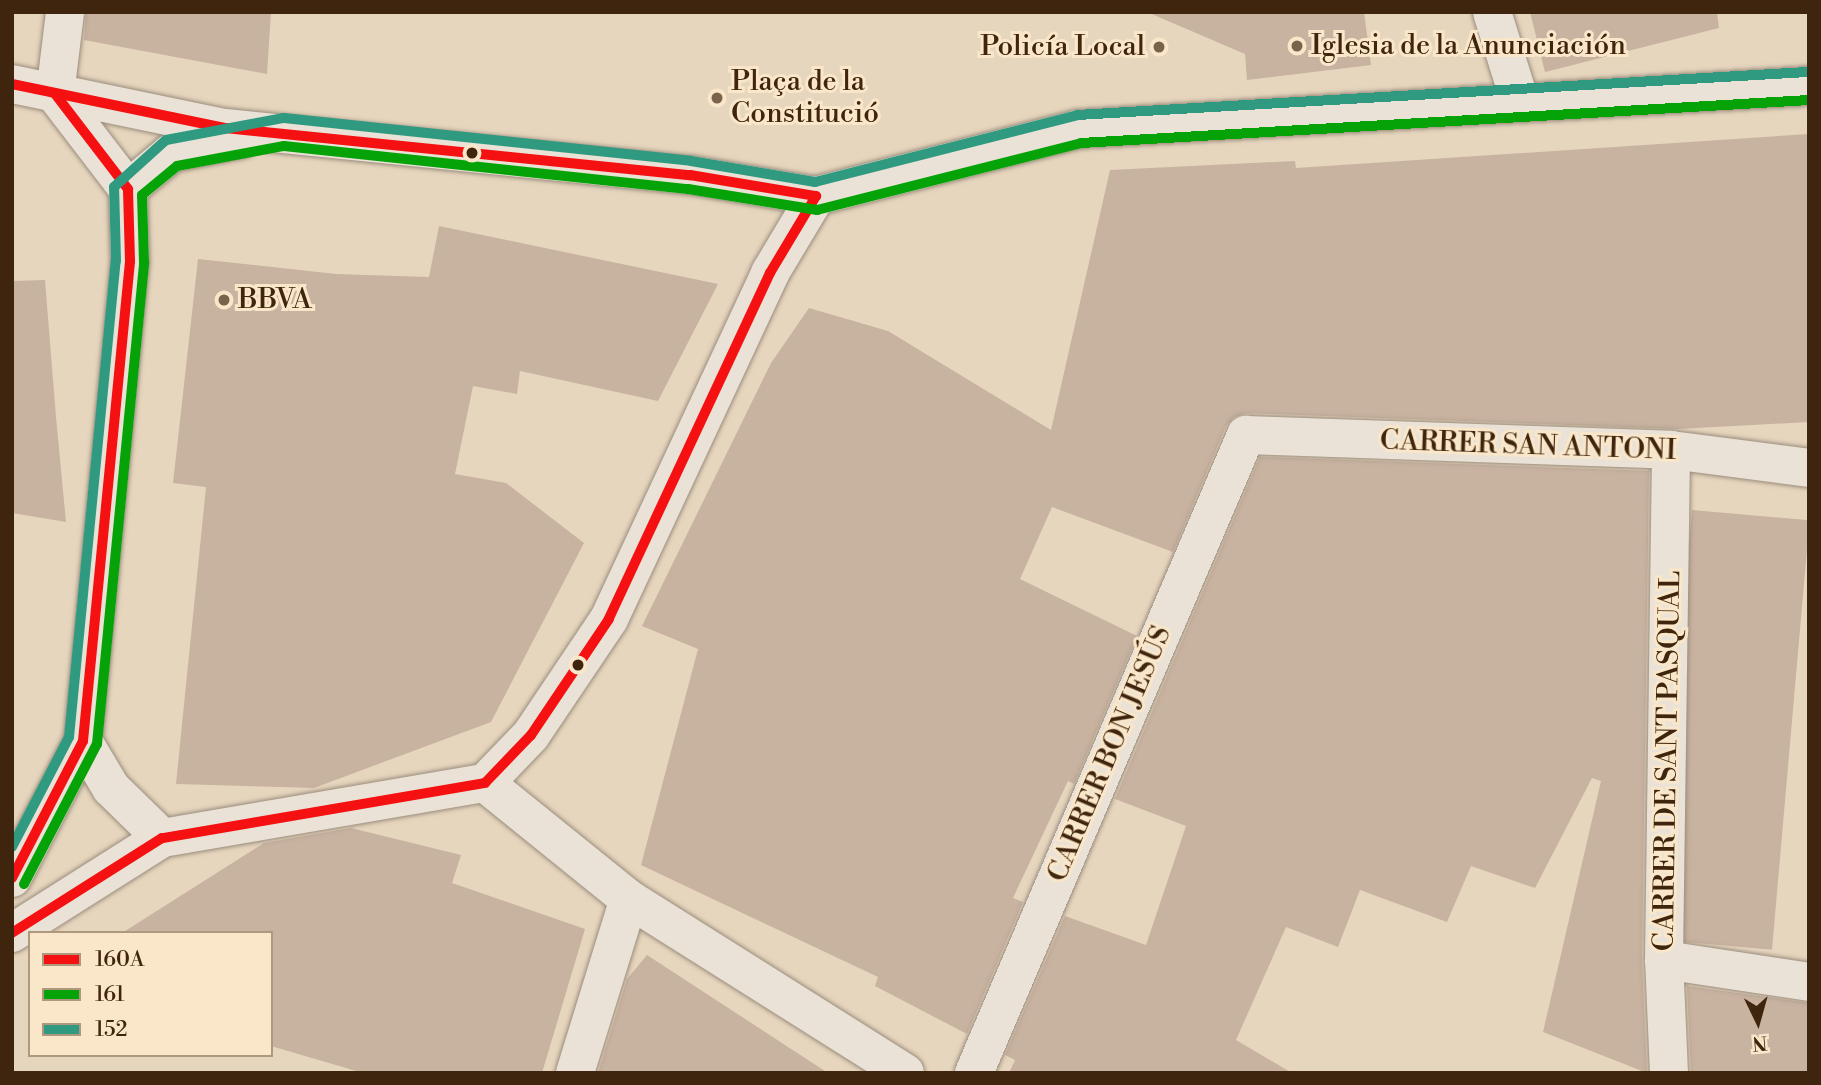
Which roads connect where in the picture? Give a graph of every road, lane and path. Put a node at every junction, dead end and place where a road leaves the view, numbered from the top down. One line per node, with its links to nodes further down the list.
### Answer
1 (65, 12): 5 (street)
2 (1492, 12): 6 (street)
3 (12, 84): 5 (street)
4 (1809, 86): 6 (street)
5 (55, 93): 7 (street); 8 (street)
6 (1520, 102): 9 (street)
7 (283, 132): 8 (street); 9 (street)
8 (128, 188): 13 (street)
9 (816, 196): 14 (street)
10 (1246, 435): 11 (street, CARRER SAN ANTONI); 23 (street, CARRER BON JESÚS)
11 (1671, 450): 12 (street, CARRER SAN ANTONI); 19 (street, CARRER DE SANT PASQUAL)
12 (1809, 468)
13 (83, 741): 15 (street); 16 (street)
14 (485, 783): 15 (street); 17 (street)
15 (162, 838): 18 (street)
16 (12, 878)
17 (629, 899): 21 (street); 22 (street)
18 (12, 933)
19 (1664, 960): 20 (street); 24 (street, CARRER DE SANT PASQUAL)
20 (1809, 982)
21 (575, 1073)
22 (905, 1073)
23 (974, 1073)
24 (1669, 1073)

